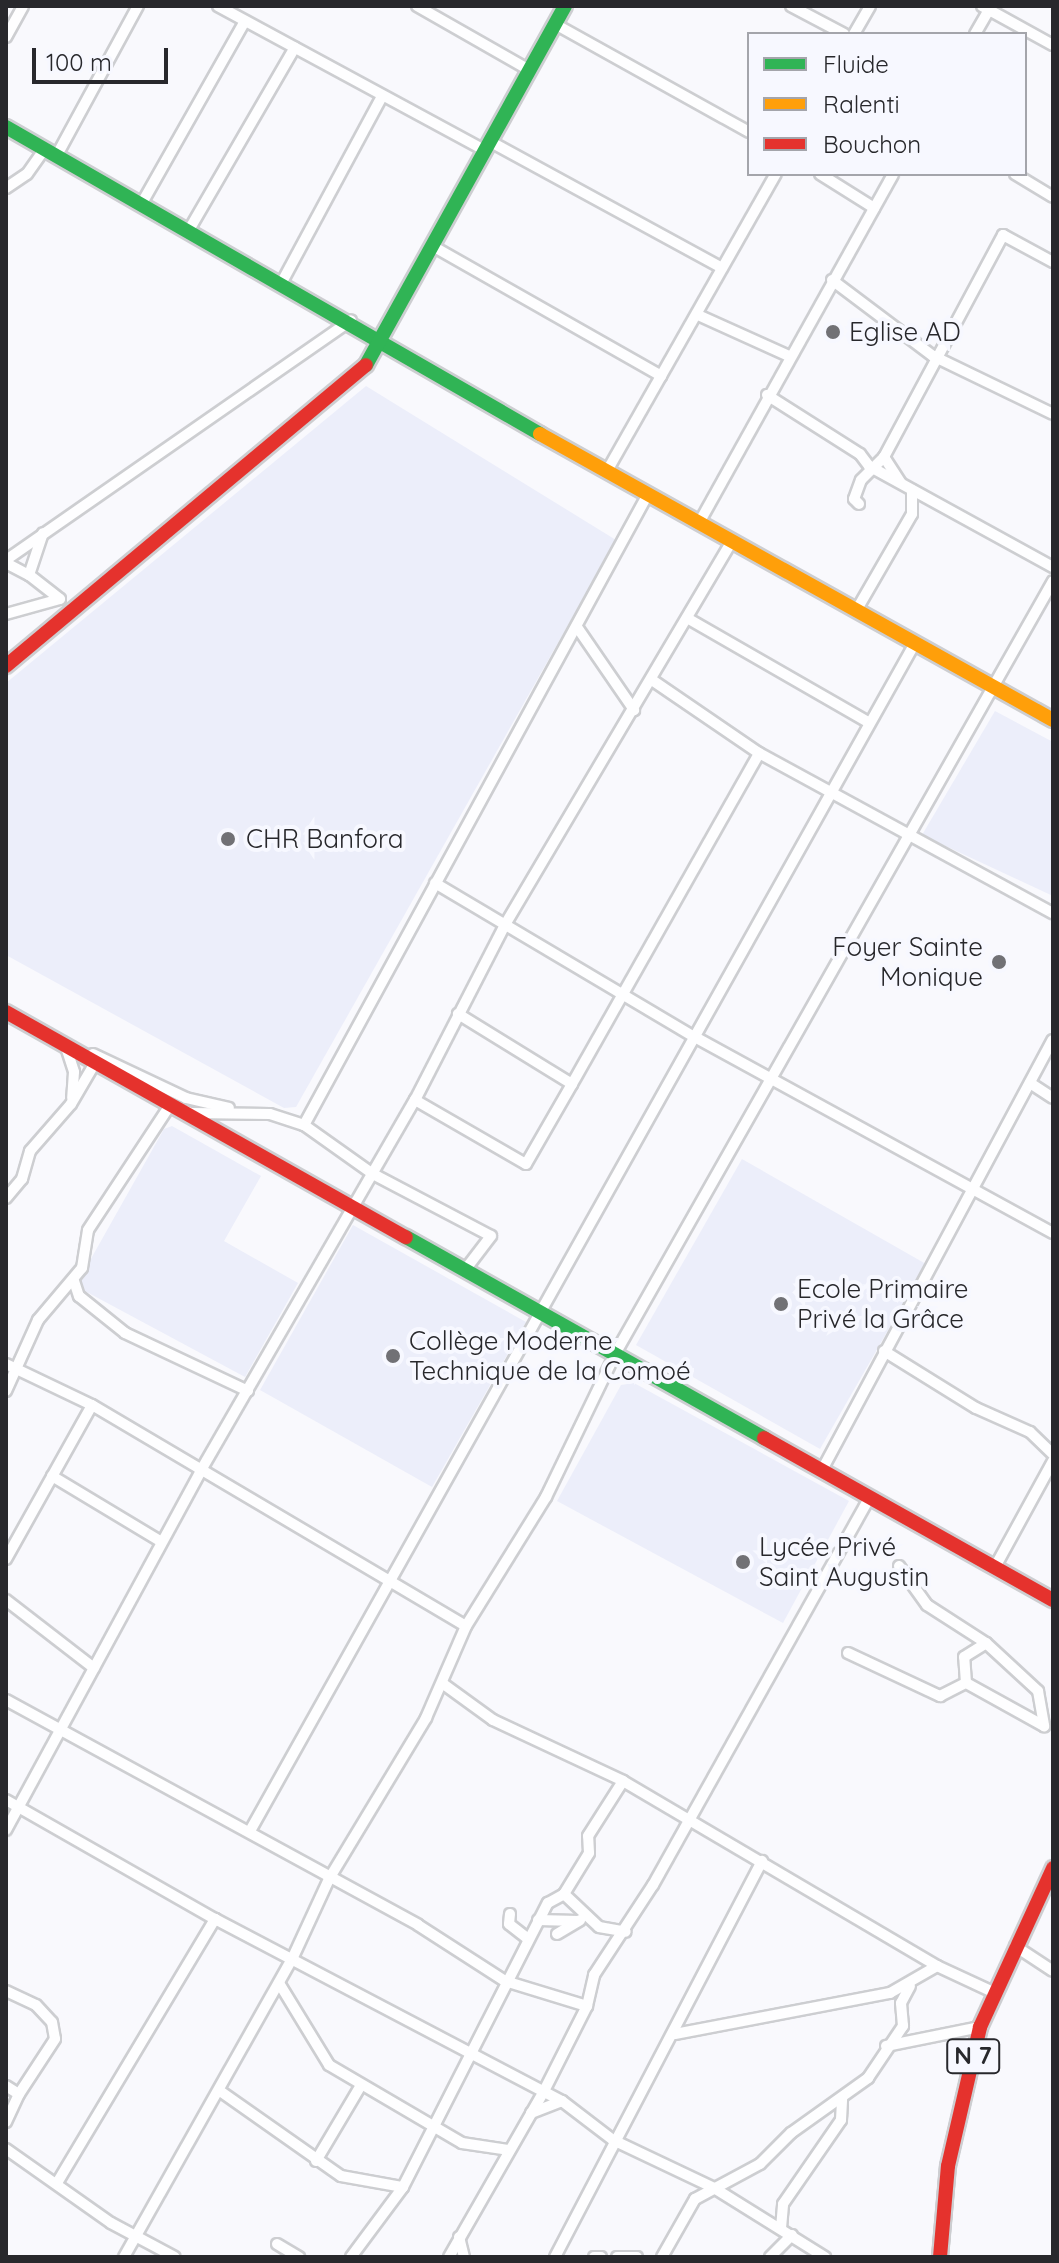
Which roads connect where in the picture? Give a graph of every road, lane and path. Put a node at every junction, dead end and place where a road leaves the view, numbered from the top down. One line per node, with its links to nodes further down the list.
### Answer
1 (23, 6): 14 (street)
2 (138, 6): 22 (street)
3 (218, 6): 9 (street)
4 (417, 6): 17 (street)
5 (565, 6): 10 (main road)
6 (791, 6): 11 (street)
7 (870, 6): 12 (street)
8 (987, 7): 13 (street); 15 (street)
9 (245, 21): 16 (street); 29 (street)
10 (555, 24): 17 (main road); 20 (street)
11 (840, 32)
12 (855, 32)
13 (976, 32)
14 (6, 37)
15 (1053, 45)
16 (295, 47): 18 (street); 31 (street)
17 (529, 70): 21 (main road)
18 (382, 96): 21 (street); 36 (street)
19 (6, 127): 22 (main road)
20 (747, 131)
21 (488, 147): 32 (main road); 34 (street)
22 (51, 152): 27 (street); 29 (main road)
23 (775, 176): 34 (street)
24 (823, 176): 30 (street)
25 (892, 176): 30 (street)
26 (1018, 176): 28 (street)
27 (6, 188)
28 (1053, 197)
29 (142, 203): 31 (main road)
30 (874, 208): 35 (street)
31 (189, 230): 36 (main road)
32 (436, 248): 39 (main road); 42 (street)
33 (1053, 262): 41 (street)
34 (722, 268): 37 (street)
35 (832, 280): 40 (street); 41 (street)
36 (282, 282): 38 (main road)
37 (698, 315): 40 (street); 42 (street)
38 (351, 320): 39 (main road); 56 (street)
39 (383, 339): 48 (main road); 63 (main road)
40 (789, 356): 43 (street)
41 (933, 356): 44 (street); 46 (street)
42 (661, 376): 48 (street)
43 (767, 395): 45 (street); 55 (street)
44 (1053, 414)
45 (860, 454): 46 (street); 47 (street)
46 (886, 454): 47 (street); 49 (street)
47 (869, 466): 49 (street); 53 (street)
48 (607, 471): 51 (main road)
49 (901, 484): 50 (street)
50 (912, 490): 52 (street); 54 (street)
51 (648, 494): 55 (main road); 67 (street)
52 (930, 499): 54 (street); 59 (street)
53 (859, 504)
54 (912, 514): 64 (street)
55 (699, 523): 57 (main road)
56 (43, 533): 58 (street); 60 (street)
57 (732, 541): 64 (main road); 66 (street)
58 (6, 561): 60 (street)
59 (1053, 567)
60 (29, 575): 62 (street)
61 (1053, 581): 71 (street)
62 (60, 599): 63 (street); 65 (street)
63 (77, 607): 69 (main road)
64 (856, 611): 68 (main road)
65 (6, 614)
66 (687, 618): 70 (street); 74 (street)
67 (577, 627): 72 (street); 78 (street)
68 (914, 645): 71 (main road); 74 (street)
69 (6, 666)
70 (652, 680): 72 (street); 75 (street)
71 (996, 689): 73 (main road); 77 (street)
72 (634, 710): 80 (street)
73 (1053, 720)
74 (868, 722): 76 (street)
75 (759, 753): 76 (street); 81 (street)
76 (830, 791): 77 (street); 84 (street)
77 (909, 837): 79 (street); 88 (street)
78 (435, 883): 80 (street); 96 (street)
79 (1053, 913)
80 (506, 923): 81 (street); 83 (street)
81 (625, 994): 84 (street); 90 (street)
82 (6, 1012): 86 (main road)
83 (458, 1014): 90 (street); 92 (street)
84 (693, 1036): 88 (street); 104 (street)
85 (1053, 1040): 89 (street)
86 (60, 1043): 87 (main road); 93 (street); 95 (street)
87 (95, 1063): 93 (street); 94 (main road)
88 (775, 1079): 98 (street); 106 (street)
89 (1030, 1083): 91 (street); 98 (street)
90 (572, 1084): 92 (street)
91 (1053, 1098)
92 (415, 1100): 97 (street)
93 (71, 1104): 99 (street)
94 (170, 1105): 95 (street); 100 (main road); 103 (street)
95 (239, 1111): 96 (street)
96 (304, 1125): 97 (street)
97 (373, 1174): 100 (street); 102 (street)
98 (969, 1188): 101 (street); 105 (street)
99 (6, 1198)
100 (354, 1207): 102 (main road); 110 (street)
101 (1053, 1233)
102 (465, 1270): 104 (main road)
103 (74, 1281): 108 (street); 110 (street)
104 (539, 1312): 106 (main road); 122 (street)
105 (884, 1351): 112 (street); 114 (street)
106 (615, 1354): 114 (main road); 125 (street)
107 (6, 1364): 108 (street)
108 (17, 1372): 109 (street); 111 (street)
109 (6, 1391)
110 (248, 1391): 115 (street)
111 (92, 1405): 115 (street); 116 (street)
112 (1053, 1454)
113 (1053, 1461): 121 (street)
114 (822, 1470): 117 (main road)
115 (200, 1472): 118 (street); 122 (street)
116 (52, 1476): 118 (street); 119 (street)
117 (870, 1497): 121 (main road); 136 (street)
118 (162, 1542): 128 (street)
119 (6, 1559)
120 (899, 1566): 126 (street)
121 (995, 1567): 124 (main road)
122 (389, 1583): 125 (street); 138 (street)
123 (6, 1600): 128 (street)
124 (1053, 1600)
125 (466, 1626): 129 (street)
126 (986, 1643): 130 (street); 130 (street)
127 (848, 1653): 130 (street)
128 (94, 1668): 132 (street)
129 (442, 1683): 133 (street); 141 (street)
130 (966, 1683)
131 (6, 1700): 132 (street)
132 (63, 1727): 135 (street); 138 (street)
133 (623, 1781): 136 (street); 142 (street)
134 (6, 1800): 135 (street)
135 (19, 1807): 137 (street); 145 (street)
136 (691, 1819): 139 (street); 147 (street)
137 (6, 1830)
138 (250, 1831): 141 (street)
139 (762, 1861): 152 (street); 161 (street)
140 (1053, 1868): 150 (main road, N 7)
141 (329, 1879): 151 (street); 154 (street)
142 (564, 1894): 144 (street); 146 (street)
143 (510, 1914): 149 (street)
144 (583, 1918): 146 (street); 147 (street); 148 (street)
145 (215, 1919): 151 (street); 178 (street)
146 (538, 1920): 149 (street)
147 (626, 1932): 159 (street)
148 (557, 1934)
149 (528, 1939): 154 (street)
150 (1013, 1944): 153 (street); 158 (main road, N 7)
151 (293, 1957): 155 (street); 163 (street)
152 (937, 1966): 156 (street); 158 (street)
153 (1053, 1971)
154 (505, 1981): 159 (street); 163 (street)
155 (279, 1983): 165 (street); 166 (street)
156 (910, 1986): 161 (street); 162 (street)
157 (6, 1991): 168 (street)
158 (993, 1992): 160 (main road, N 7)
159 (587, 2006): 167 (street)
160 (980, 2027): 162 (street); 200 (main road, N 7)
161 (675, 2034): 174 (street)
162 (886, 2046): 169 (street)
163 (471, 2052): 167 (street); 173 (street)
164 (6, 2086): 168 (street)
165 (360, 2087): 173 (street); 177 (street)
166 (220, 2091): 177 (street); 182 (street)
167 (544, 2091): 170 (street); 171 (street)
168 (19, 2094): 172 (street)
169 (842, 2099): 180 (street); 181 (street)
170 (562, 2101): 171 (street); 174 (street)
171 (531, 2113): 176 (street)
172 (6, 2122)
173 (430, 2127): 176 (street); 179 (street)
174 (613, 2140): 180 (street); 192 (street)
175 (6, 2149): 178 (street)
176 (509, 2150): 184 (street)
177 (316, 2161): 179 (street)
178 (57, 2183): 182 (street)
179 (403, 2187): 189 (street)
180 (714, 2188): 181 (street); 197 (street)
181 (781, 2228): 183 (street)
182 (136, 2235): 186 (street); 187 (street)
183 (792, 2235): 198 (street); 199 (street)
184 (459, 2237): 190 (street); 191 (street)
185 (277, 2244): 188 (street)
186 (124, 2257)
187 (175, 2257)
188 (299, 2257)
189 (351, 2257)
190 (449, 2257)
191 (464, 2257)
192 (555, 2257)
193 (594, 2257): 194 (street)
194 (601, 2257)
195 (617, 2257): 196 (street)
196 (637, 2257)
197 (662, 2257)
198 (770, 2257)
199 (825, 2257)
200 (940, 2257)

